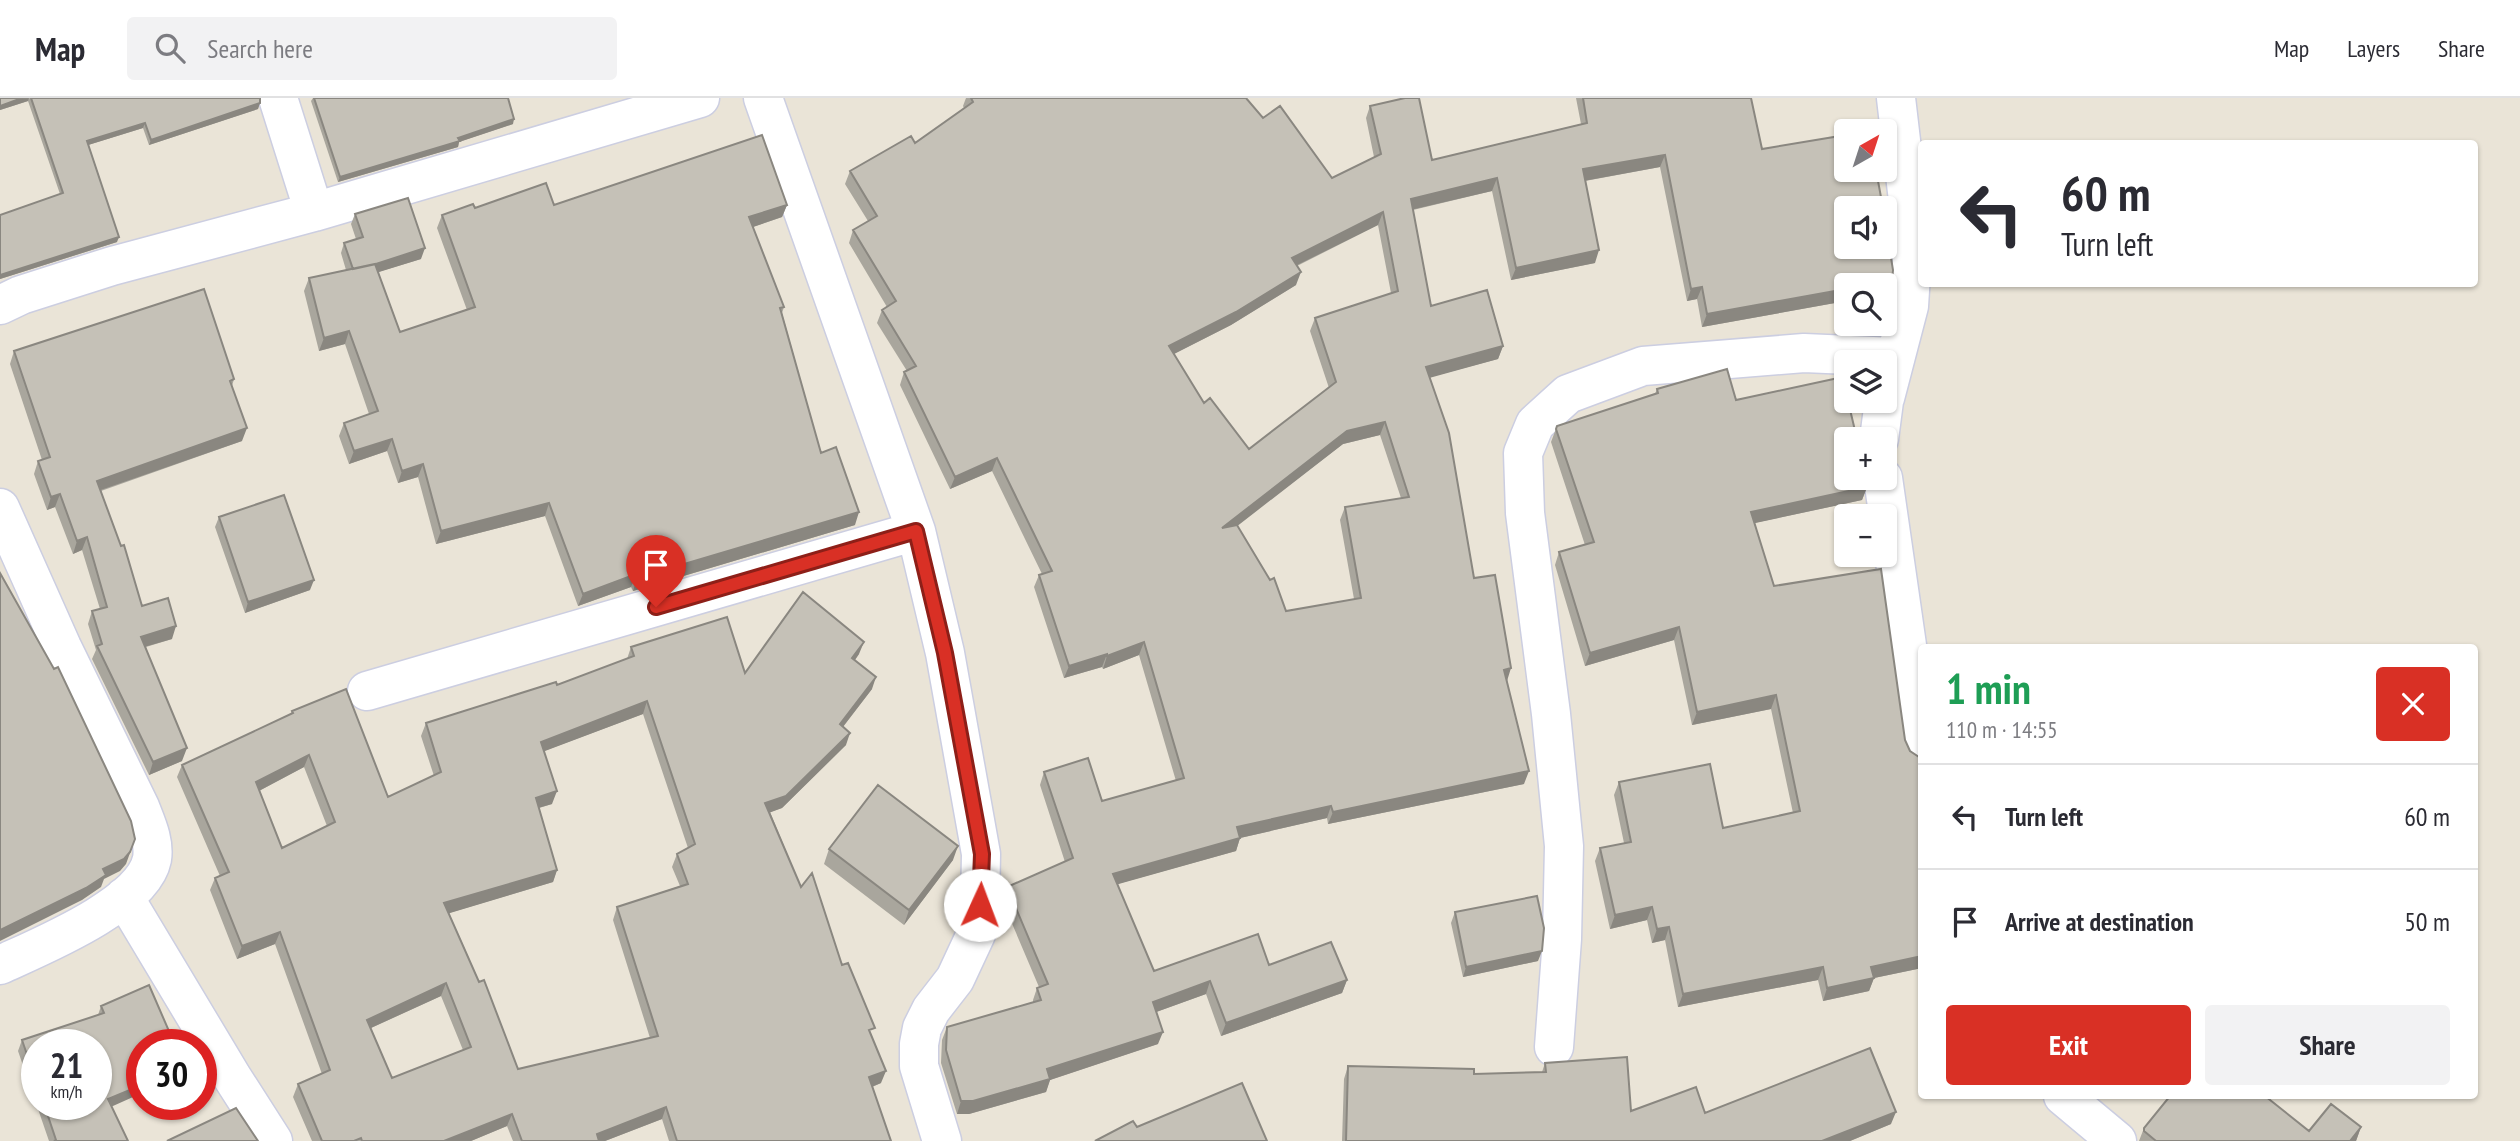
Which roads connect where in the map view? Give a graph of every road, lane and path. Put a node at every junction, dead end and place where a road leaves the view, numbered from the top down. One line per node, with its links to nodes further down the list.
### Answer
1 (278, 98): 5 (street)
2 (700, 98): 5 (street)
3 (764, 98): 11 (street)
4 (1896, 98): 7 (street)
5 (314, 212): 6 (street)
6 (0, 305)
7 (1897, 350)
8 (1834, 354): 16 (street)
9 (1884, 490): 13 (street)
10 (0, 508): 14 (street)
11 (916, 531): 12 (street); 19 (street)
12 (367, 691)
13 (1918, 723)
14 (124, 897): 15 (street); 18 (street)
15 (0, 965)
16 (1554, 1047)
17 (2067, 1099): 20 (street)
18 (273, 1141)
19 (942, 1141)
20 (2117, 1141)

